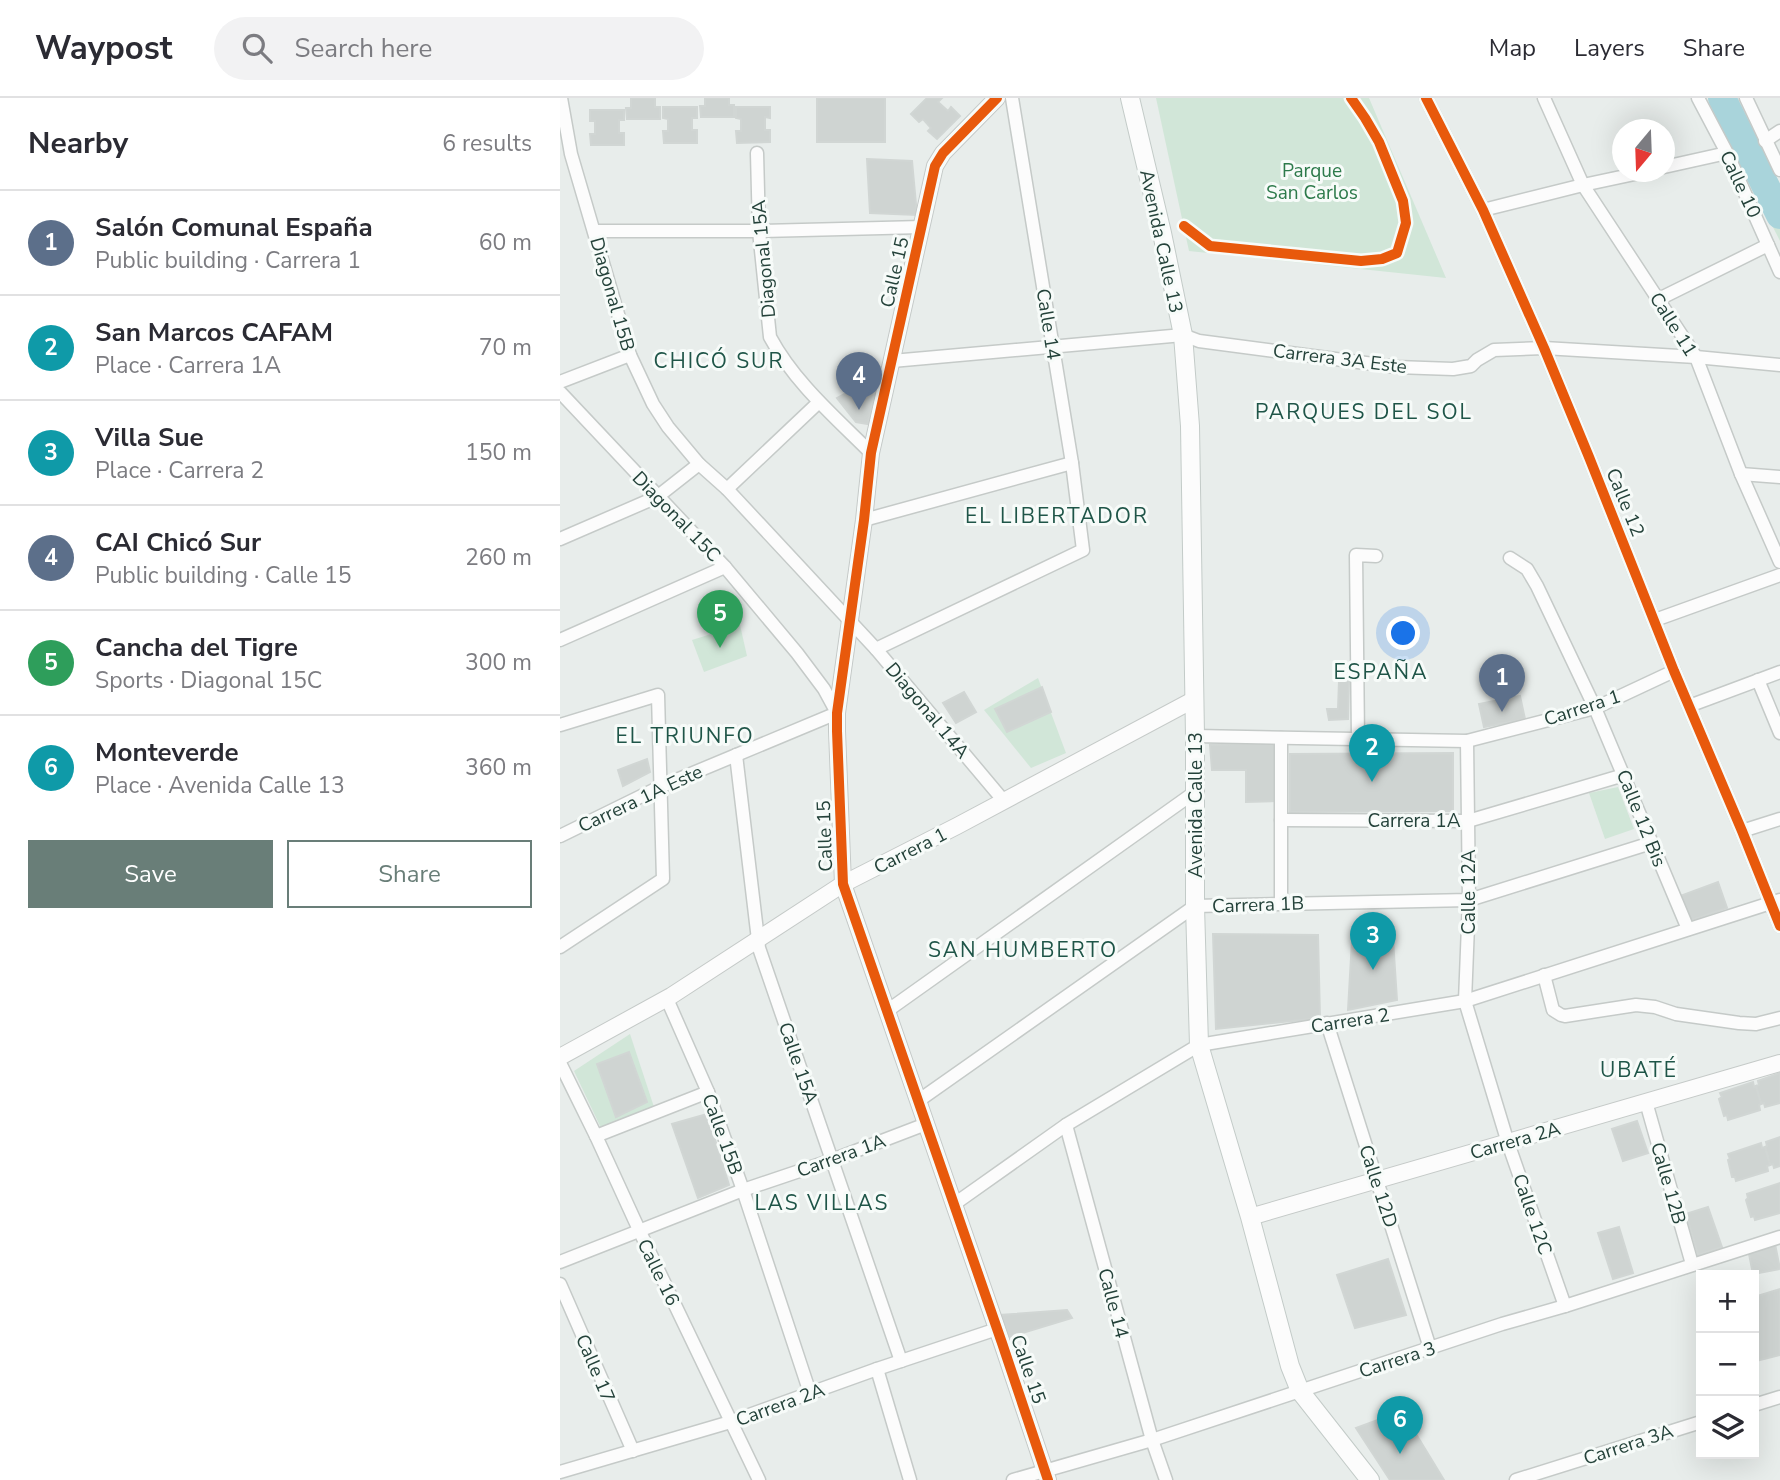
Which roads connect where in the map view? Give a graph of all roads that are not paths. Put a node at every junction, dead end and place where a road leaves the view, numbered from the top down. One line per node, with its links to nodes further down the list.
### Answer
1 (561, 98): 19 (street, Diagonal 15B)
2 (997, 98): 18 (street, Calle 15)
3 (1012, 98): 25 (street, Calle 14)
4 (1130, 98): 24 (main road, Avenida Calle 13)
5 (1426, 98): 17 (street, Calle 12)
6 (1544, 98): 16 (street, Calle 11)
7 (1698, 98): 12 (street, Calle 10)
8 (1746, 98): 10 (street, Calle 10)
9 (1780, 131): 10 (street)
10 (1765, 141): 14 (street, Calle 10)
11 (757, 153): 20 (street, Diagonal 15A)
12 (1727, 153): 13 (street); 21 (street, Calle 10)
13 (1675, 165)
14 (1780, 170)
15 (1612, 179): 16 (street)
16 (1583, 185): 17 (street); 23 (street, Calle 11)
17 (1483, 211): 26 (street, Calle 12)
18 (922, 227): 20 (street); 29 (street, Calle 15)
19 (594, 231): 20 (street); 27 (street, Diagonal 15B)
20 (759, 231): 33 (street, Diagonal 15A)
21 (1768, 245): 22 (street, Calle 10); 23 (street)
22 (1780, 272)
23 (1659, 299): 28 (street, Calle 11)
24 (1183, 335): 25 (street, Carrera 3A Este); 26 (street, Carrera 3A Este); 55 (main road, Avenida Calle 13)
25 (1052, 347): 29 (street, Carrera 3A Este); 35 (street, Calle 14)
26 (1544, 348): 28 (street); 48 (street, Calle 12)
27 (630, 355): 31 (street); 36 (street, Diagonal 15B)
28 (1696, 357): 30 (street); 37 (street, Calle 11)
29 (892, 361): 34 (street, Calle 15)
30 (1780, 365)
31 (560, 382)
32 (560, 392): 40 (street, Diagonal 15C)
33 (819, 402): 34 (street, Diagonal 15A); 39 (street)
34 (871, 453): 41 (street, Calle 15)
35 (1072, 463): 41 (street); 51 (street, Calle 14)
36 (699, 464): 39 (street, Diagonal 15B); 40 (street)
37 (1741, 474): 38 (street); 45 (street, Calle 11)
38 (1780, 477)
39 (727, 489): 49 (street, Diagonal 15B)
40 (657, 497): 42 (street); 46 (street, Diagonal 15C)
41 (864, 520): 49 (street, Calle 15)
42 (560, 540)
43 (1376, 556): 63 (street)
44 (1510, 558): 57 (street, Calle 12 Bis)
45 (1780, 562)
46 (725, 567): 50 (street); 58 (street, Diagonal 15C)
47 (1780, 575): 48 (street)
48 (1655, 620): 52 (street, Calle 12)
49 (851, 622): 51 (street, Diagonal 14A); 58 (street, Calle 15)
50 (560, 640)
51 (876, 649): 69 (street, Diagonal 14A)
52 (1674, 671): 56 (street, Calle 12); 57 (street, Carrera 1)
53 (1780, 672): 54 (street)
54 (1758, 680): 56 (street); 60 (street)
55 (1195, 698): 61 (main road, Avenida Calle 13); 69 (street, Carrera 1)
56 (1689, 706): 73 (street, Calle 12)
57 (1595, 708): 64 (street, Carrera 1); 66 (street, Calle 12 Bis)
58 (837, 713): 65 (street, Carrera 1A Este); 76 (street, Calle 15)
59 (560, 725): 67 (street)
60 (1780, 733)
61 (1195, 736): 62 (street, Carrera 1); 68 (main road, Avenida Calle 13)
62 (1281, 738): 63 (street, Carrera 1); 71 (street)
63 (1358, 739): 64 (street, Carrera 1)
64 (1467, 741): 72 (street, Calle 12A)
65 (736, 755): 67 (street, Carrera 1A Este); 83 (street, Calle 15A)
66 (1624, 775): 72 (street, Carrera 1A); 75 (street, Calle 12 Bis)
67 (662, 786): 74 (street, Carrera 1A Este); 84 (street)
68 (1195, 792): 80 (main road, Avenida Calle 13); 88 (street)
69 (1003, 800): 76 (street, Carrera 1)
70 (1780, 819): 73 (street)
71 (1281, 820): 72 (street, Carrera 1A); 79 (street)
72 (1468, 821): 77 (street, Calle 12A)
73 (1742, 831): 78 (street, Calle 12)
74 (560, 835)
75 (1651, 843): 77 (street, Carrera 1B); 82 (street, Calle 12 Bis)
76 (843, 884): 83 (street, Carrera 1); 88 (street, Calle 15)
77 (1469, 901): 79 (street, Carrera 1B); 87 (street, Calle 12A)
78 (1775, 902): 81 (street, Calle 12); 82 (street, Carrera 2)
79 (1281, 903): 80 (street, Carrera 1B)
80 (1195, 906): 91 (main road, Avenida Calle 13); 96 (street, Carrera 1B)
81 (1780, 926)
82 (1688, 929): 85 (street, Carrera 2)
83 (758, 940): 86 (street, Carrera 1); 102 (street, Calle 15A)
84 (560, 947)
85 (1544, 975): 87 (street, Carrera 2); 89 (street)
86 (667, 999): 92 (street, Carrera 1); 95 (street, Calle 15B)
87 (1465, 1001): 90 (street, Carrera 2); 101 (street, Calle 12C)
88 (887, 1011): 96 (street, Calle 15)
89 (1780, 1018)
90 (1327, 1023): 91 (street, Carrera 2); 103 (street, Calle 12D)
91 (1199, 1045): 99 (street, Carrera 2); 106 (main road, Avenida Calle 13)
92 (560, 1057)
93 (560, 1063): 100 (street, Calle 16)
94 (1780, 1063): 97 (street, Carrera 2A)
95 (708, 1092): 100 (street); 104 (street, Calle 15B)
96 (918, 1101): 98 (street, Calle 15)
97 (1646, 1102): 101 (street, Carrera 2A); 110 (street, Calle 12B)
98 (926, 1124): 102 (street, Carrera 1A); 105 (street, Calle 15)
99 (1066, 1125): 105 (street, Carrera 2); 123 (street, Calle 14)
100 (596, 1136): 107 (street, Calle 16)
101 (1508, 1143): 103 (street, Carrera 2A); 112 (street, Calle 12C)
102 (832, 1160): 104 (street, Carrera 1A); 115 (street, Calle 15A)
103 (1377, 1180): 106 (street, Carrera 2A); 114 (street, Calle 12D)
104 (743, 1190): 107 (street, Carrera 1A); 118 (street, Calle 15B)
105 (954, 1205): 113 (street, Calle 15)
106 (1250, 1217): 117 (main road, Avenida Calle 13)
107 (640, 1231): 109 (street, Carrera 1A); 121 (street, Calle 16)
108 (1780, 1237): 110 (street, Carrera 3)
109 (560, 1262)
110 (1692, 1264): 112 (street, Carrera 3)
111 (560, 1284): 124 (street, Calle 17)
112 (1565, 1306): 114 (street, Carrera 3)
113 (997, 1329): 115 (street, Carrera 2A); 126 (street, Calle 15)
114 (1430, 1348): 117 (street, Carrera 3)
115 (901, 1361): 116 (street, Carrera 2A)
116 (877, 1369): 118 (street, Carrera 2A); 128 (street)
117 (1300, 1391): 123 (street, Carrera 3); 131 (main road, Avenida Calle 13)
118 (810, 1393): 121 (street, Carrera 2A)
119 (1780, 1397): 120 (street)
120 (1759, 1403)
121 (731, 1422): 124 (street, Carrera 2A); 127 (street, Calle 16)
122 (1696, 1424): 132 (street, Carrera 3A)
123 (1152, 1440): 126 (street, Carrera 3); 130 (street, Calle 14)
124 (633, 1451): 125 (street, Carrera 2A)
125 (560, 1472)
126 (1046, 1476): 129 (street, Carrera 3)
127 (759, 1480)
128 (910, 1480)
129 (1013, 1480)
130 (1166, 1480)
131 (1370, 1480)
132 (1516, 1480)

